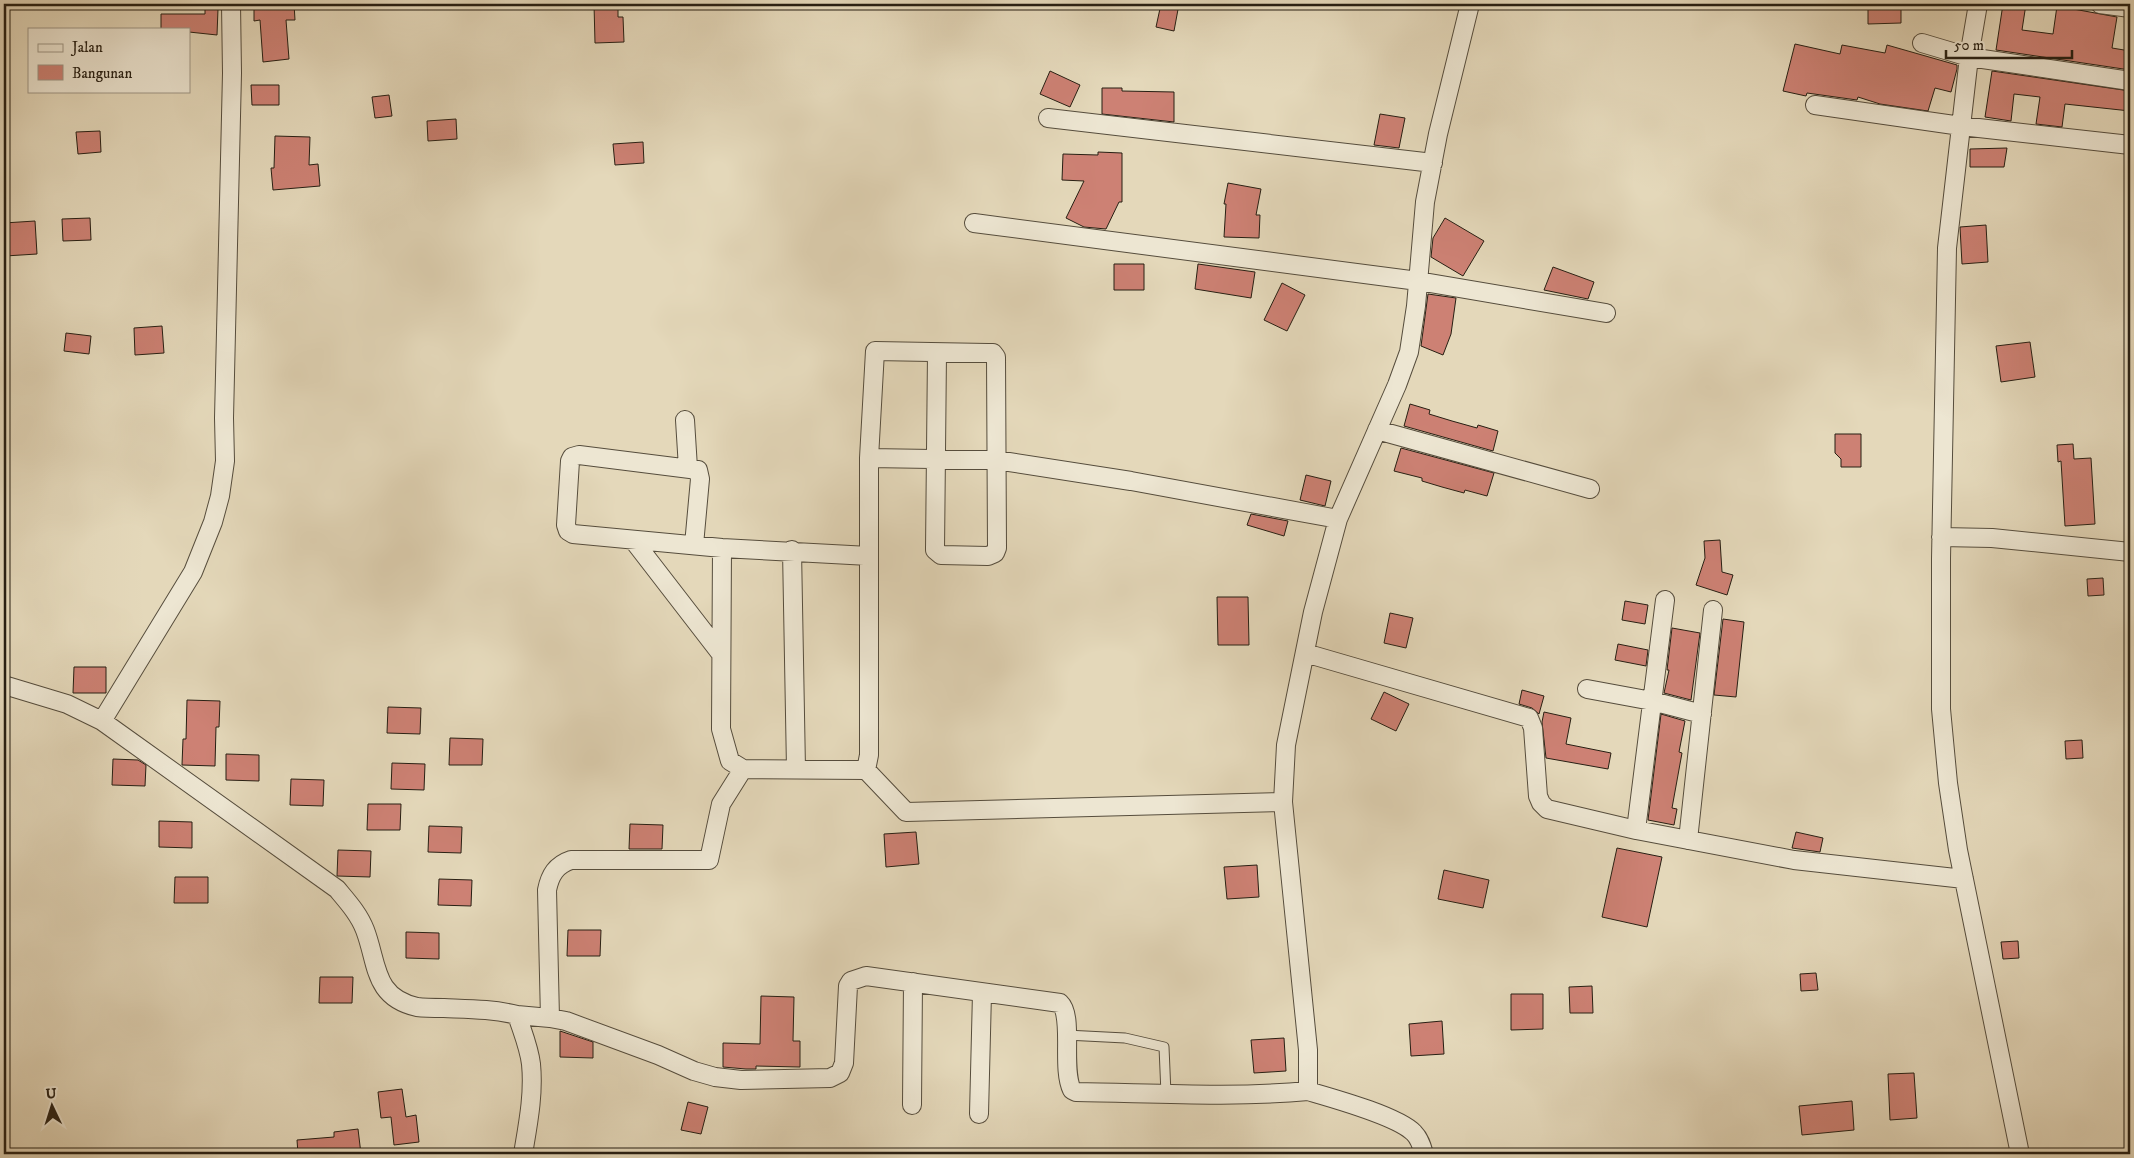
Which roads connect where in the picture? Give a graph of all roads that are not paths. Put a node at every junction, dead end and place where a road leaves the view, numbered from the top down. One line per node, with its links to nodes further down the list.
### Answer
1 (230, 4): 41 (street)
2 (1470, 4): 13 (street)
3 (1978, 4): 7 (street)
4 (2100, 4): 5 (street)
5 (2130, 8)
6 (1922, 43): 7 (street)
7 (1969, 57): 8 (street); 11 (street)
8 (2130, 81)
9 (1814, 105): 11 (street)
10 (1048, 118): 13 (street)
11 (1960, 126): 12 (street); 26 (street)
12 (2130, 145)
13 (1433, 163): 15 (street)
14 (974, 223): 15 (street)
15 (1418, 281): 16 (street); 19 (street)
16 (1606, 313)
17 (937, 352): 20 (street); 21 (street); 22 (street)
18 (685, 420): 23 (street)
19 (1377, 430): 24 (street); 25 (street)
20 (869, 458): 21 (street); 32 (street)
21 (935, 459): 22 (street); 22 (street)
22 (996, 460): 25 (street)
23 (688, 468): 27 (street); 28 (street)
24 (1590, 489)
25 (1338, 519): 35 (street)
26 (1941, 537): 31 (street); 48 (street)
27 (633, 540): 28 (street); 36 (street)
28 (694, 545): 29 (street)
29 (722, 548): 30 (street); 36 (street)
30 (792, 550): 32 (street); 42 (street)
31 (2130, 552)
32 (869, 556): 44 (street)
33 (1665, 600): 39 (street)
34 (1713, 610): 40 (street)
35 (1305, 653): 45 (street); 46 (street)
36 (721, 654): 43 (street)
37 (4, 685): 41 (street)
38 (1587, 689): 39 (street)
39 (1652, 701): 40 (street); 46 (street)
40 (1702, 714): 47 (street)
41 (102, 720): 51 (street)
42 (796, 769): 43 (street); 44 (street)
43 (743, 770): 52 (street)
44 (866, 770): 45 (street)
45 (1283, 802): 54 (street)
46 (1636, 830): 47 (street)
47 (1688, 840): 48 (street)
48 (1964, 880): 60 (street)
49 (913, 982): 50 (street); 52 (street); 56 (street)
50 (982, 993): 53 (street); 57 (street)
51 (516, 1015): 52 (street); 58 (street)
52 (550, 1018)
53 (1066, 1035): 55 (lane); 55 (street)
54 (1308, 1091): 55 (street); 59 (street)
55 (1166, 1094)
56 (912, 1105)
57 (979, 1114)
58 (523, 1154)
59 (1424, 1154)
60 (2020, 1154)

